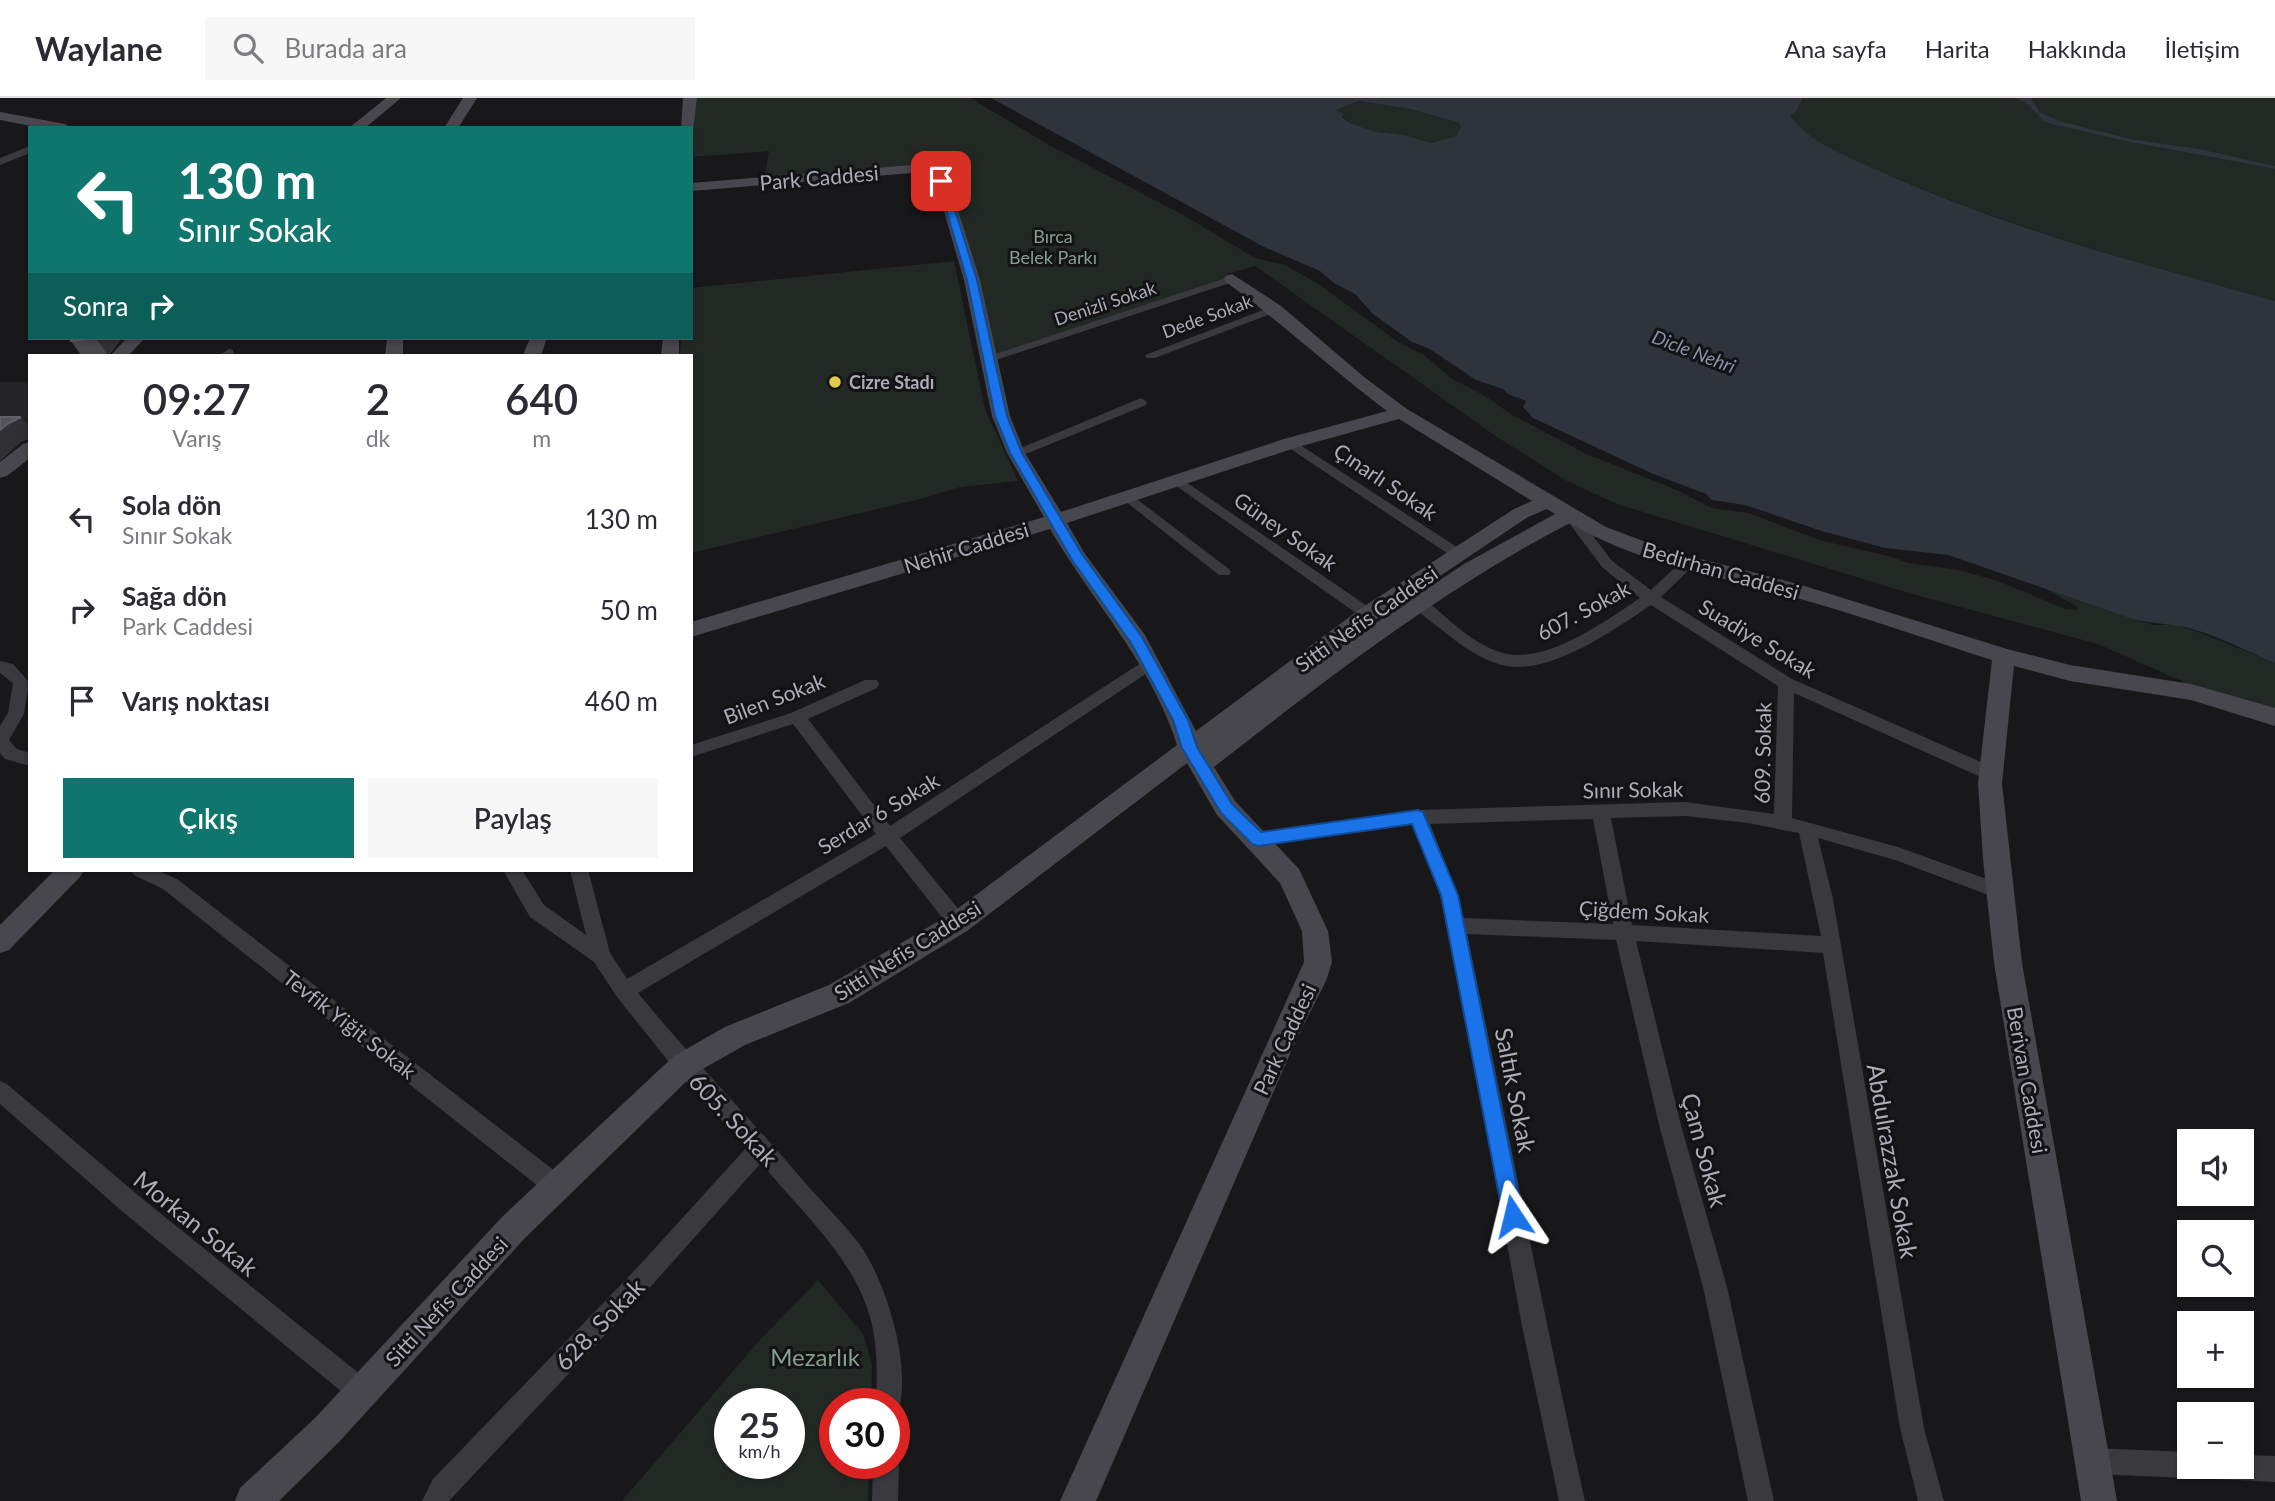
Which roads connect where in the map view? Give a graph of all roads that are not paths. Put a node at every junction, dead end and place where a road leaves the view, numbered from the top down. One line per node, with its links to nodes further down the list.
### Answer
1 (394, 98): 6 (street)
2 (470, 98): 7 (street)
3 (690, 98): 8 (street)
4 (0, 116): 5 (street)
5 (54, 126)
6 (359, 126)
7 (452, 126)
8 (688, 126)
9 (28, 150): 10 (street)
10 (0, 162)
11 (693, 187): 17 (street, Park Caddesi)
12 (1232, 279): 13 (street, Bedirhan Caddesi); 17 (street, Denizli Sokak)
13 (1275, 310): 16 (street, Dede Sokak); 19 (street, Bedirhan Caddesi)
14 (134, 340): 15 (street)
15 (121, 354)
16 (1151, 355)
17 (989, 358): 22 (street, Park Caddesi)
18 (1141, 402): 22 (street)
19 (1401, 413): 20 (street, Nehir Caddesi); 26 (street, Bedirhan Caddesi)
20 (1291, 443): 24 (street, Nehir Caddesi); 28 (street, Çınarlı Sokak)
21 (28, 450): 23 (street)
22 (1016, 453): 27 (street, Park Caddesi)
23 (0, 472)
24 (1180, 482): 25 (street, Nehir Caddesi); 33 (street, Güney Sokak)
25 (1130, 498): 27 (street, Nehir Caddesi); 30 (street)
26 (1558, 508): 28 (street, Sitti Nefis Caddesi); 29 (street, Bedirhan Caddesi); 31 (street, Suadiye Sokak); 32 (street)
27 (1056, 521): 34 (street, Nehir Caddesi); 36 (street, Park Caddesi)
28 (1458, 554): 33 (street, Sitti Nefis Caddesi)
29 (1689, 562): 31 (street, 607. Sokak); 35 (street, Bedirhan Caddesi)
30 (1224, 572)
31 (1651, 598): 32 (street, 607. Sokak); 38 (street, Suadiye Sokak)
32 (1418, 602): 45 (street)
33 (1368, 614): 45 (street, Sitti Nefis Caddesi)
34 (693, 629)
35 (2004, 656): 42 (street, Bedirhan Caddesi); 47 (street, Berivan Caddesi)
36 (1150, 663): 45 (street, Park Caddesi); 52 (street, Serdar 6 Sokak)
37 (0, 667): 40 (street)
38 (1786, 683): 47 (street, Suadiye Sokak); 50 (street, 609. Sokak)
39 (871, 684): 41 (street, Bilen Sokak)
40 (25, 698): 43 (street)
41 (797, 717): 44 (street, Bilen Sokak); 52 (street)
42 (2275, 717)
43 (0, 741): 46 (street)
44 (693, 750)
45 (1195, 756): 53 (street, Park Caddesi); 59 (street, Sitti Nefis Caddesi)
46 (28, 759)
47 (1991, 774): 58 (street, Berivan Caddesi)
48 (1601, 812): 49 (street, Sınır Sokak); 50 (street, Sınır Sokak); 62 (street, Çam Sokak)
49 (1418, 817): 53 (street, Sınır Sokak); 60 (street, Saltık Sokak)
50 (1783, 823): 51 (street, Sınır Sokak)
51 (1807, 828): 58 (street, Sınır Sokak); 63 (street, Abdulrazzak Sokak)
52 (887, 835): 59 (street); 65 (street, Serdar 6 Sokak)
53 (1258, 839): 80 (street, Park Caddesi)
54 (69, 872): 61 (street)
55 (144, 872): 69 (street, Tevfik Yiğit Sokak)
56 (513, 872): 64 (street, 605. Sokak)
57 (580, 872): 64 (street)
58 (1999, 891): 72 (street, Berivan Caddesi)
59 (958, 923): 66 (street, Sitti Nefis Caddesi)
60 (1456, 926): 62 (street, Çiğdem Sokak); 81 (street, Saltık Sokak)
61 (5, 929)
62 (1625, 932): 63 (street, Çiğdem Sokak); 82 (street, Çam Sokak)
63 (1830, 945): 83 (street, Abdulrazzak Sokak)
64 (601, 956): 65 (street, 605. Sokak)
65 (624, 991): 66 (street, 605. Sokak)
66 (684, 1065): 68 (street, 605. Sokak); 69 (street, Sitti Nefis Caddesi)
67 (0, 1091): 71 (street, Morkan Sokak)
68 (761, 1147): 70 (street, 605. Sokak); 78 (street, 628. Sokak)
69 (556, 1186): 71 (street, Sitti Nefis Caddesi)
70 (888, 1388)
71 (362, 1392): 77 (street, Sitti Nefis Caddesi)
72 (2092, 1461): 73 (street); 84 (street, Berivan Caddesi)
73 (2177, 1465)
74 (2254, 1468): 75 (street)
75 (2275, 1469)
76 (886, 1479): 79 (street)
77 (253, 1501)
78 (435, 1501)
79 (885, 1501)
80 (1078, 1501)
81 (1572, 1501)
82 (1761, 1501)
83 (1931, 1501)
84 (2099, 1501)

